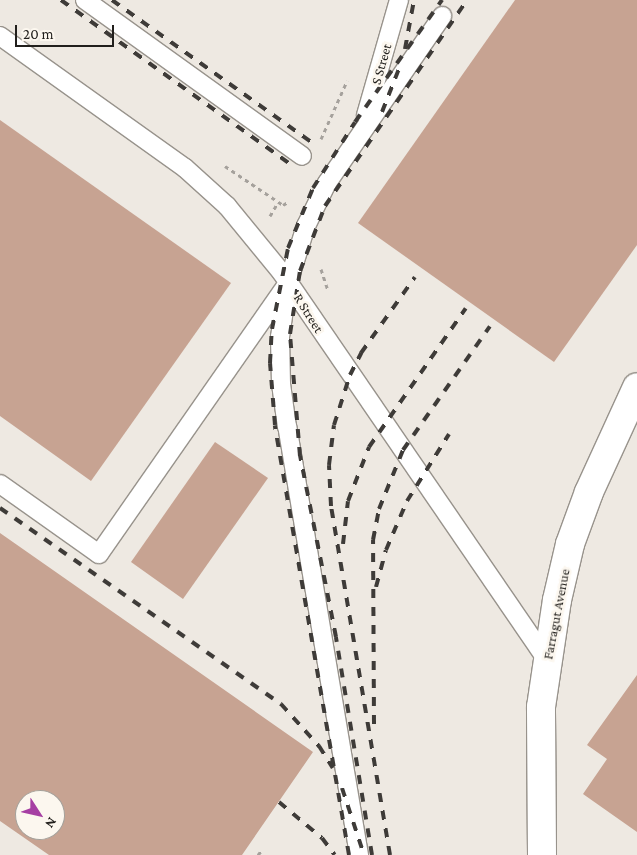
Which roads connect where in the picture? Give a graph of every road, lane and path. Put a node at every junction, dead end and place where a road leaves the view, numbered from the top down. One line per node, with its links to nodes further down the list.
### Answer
1 (85, 0): 6 (lane)
2 (399, 0): 5 (lane, S Street)
3 (442, 16): 5 (lane)
4 (0, 36): 8 (lane, R Street)
5 (362, 128): 8 (lane)
6 (302, 156)
7 (320, 262): 9 (path)
8 (288, 283): 11 (lane); 12 (lane, R Street); 13 (lane)
9 (331, 299)
10 (637, 387): 12 (street, Farragut Avenue)
11 (0, 484)
12 (546, 659): 14 (street, Farragut Avenue)
13 (359, 855)
14 (542, 855)

